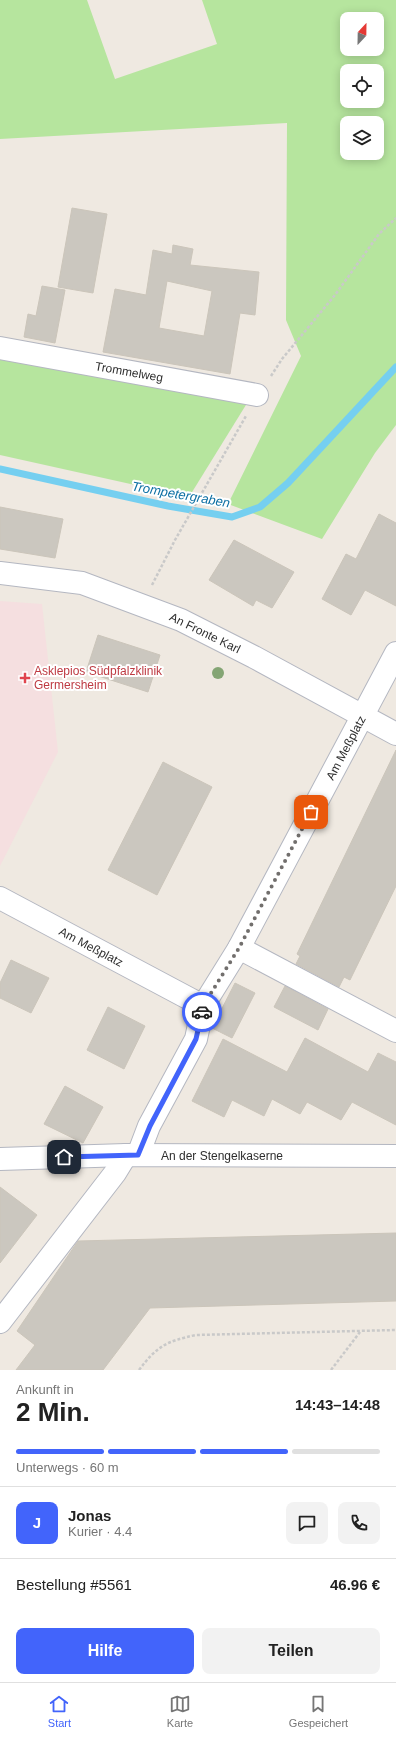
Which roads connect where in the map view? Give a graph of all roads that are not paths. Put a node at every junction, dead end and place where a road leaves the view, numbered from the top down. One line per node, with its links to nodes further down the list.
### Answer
1 (0, 348): 2 (street, Trommelweg)
2 (257, 395)
3 (0, 573): 5 (street, An Fronte Karl)
4 (396, 653): 5 (street, Am Meßplatz)
5 (363, 716): 6 (street, An Fronte Karl); 8 (street, Am Meßplatz)
6 (396, 734)
7 (0, 898): 9 (street, Am Meßplatz)
8 (239, 948): 9 (street, Am Meßplatz); 10 (street)
9 (203, 1006): 11 (street, Am Meßplatz)
10 (396, 1031)
11 (132, 1155): 12 (street, An der Stengelkaserne); 13 (street, An der Stengelkaserne); 14 (street, Am Meßplatz)
12 (396, 1156)
13 (0, 1159)
14 (0, 1322)

